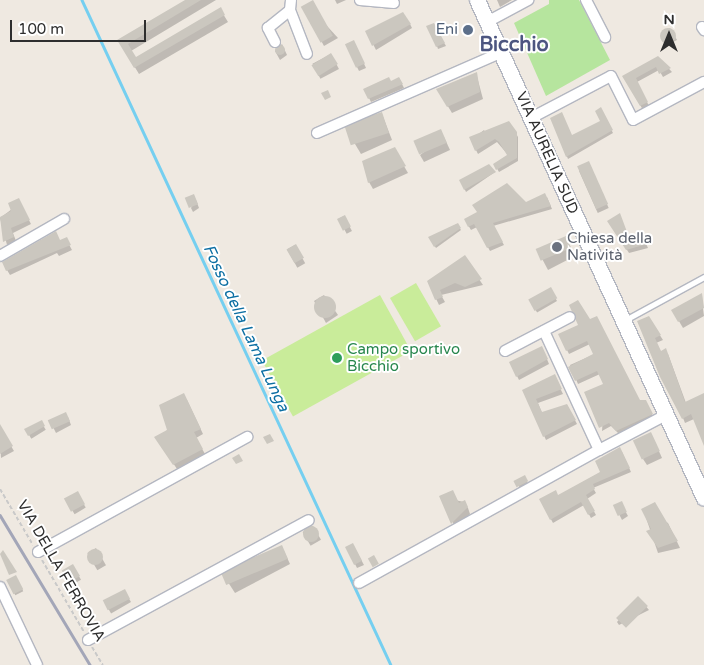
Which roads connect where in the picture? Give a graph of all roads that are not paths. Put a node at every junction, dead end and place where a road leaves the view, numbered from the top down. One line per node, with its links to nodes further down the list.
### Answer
1 (360, 0): 5 (street)
2 (477, 0): 7 (main road, VIA AURELIA SUD)
3 (528, 0): 7 (street)
4 (586, 0): 8 (street)
5 (394, 3)
6 (290, 5): 9 (street); 11 (street)
7 (487, 22): 10 (main road, VIA AURELIA SUD)
8 (605, 37)
9 (275, 42)
10 (500, 53): 13 (main road, VIA AURELIA SUD); 14 (street)
11 (307, 54)
12 (704, 82): 13 (street)
13 (531, 118): 19 (main road, VIA AURELIA SUD)
14 (317, 133)
15 (64, 219): 16 (street)
16 (0, 256)
17 (704, 277): 19 (lane)
18 (570, 318): 20 (street)
19 (623, 321): 22 (main road, VIA AURELIA SUD)
20 (544, 331): 21 (street); 24 (street)
21 (505, 351)
22 (666, 415): 24 (street); 25 (main road, VIA AURELIA SUD)
23 (247, 437): 27 (street)
24 (599, 450): 28 (street)
25 (704, 498)
26 (309, 520): 30 (street)
27 (38, 552)
28 (359, 583)
29 (0, 587): 31 (street)
30 (88, 640)
31 (37, 665)

